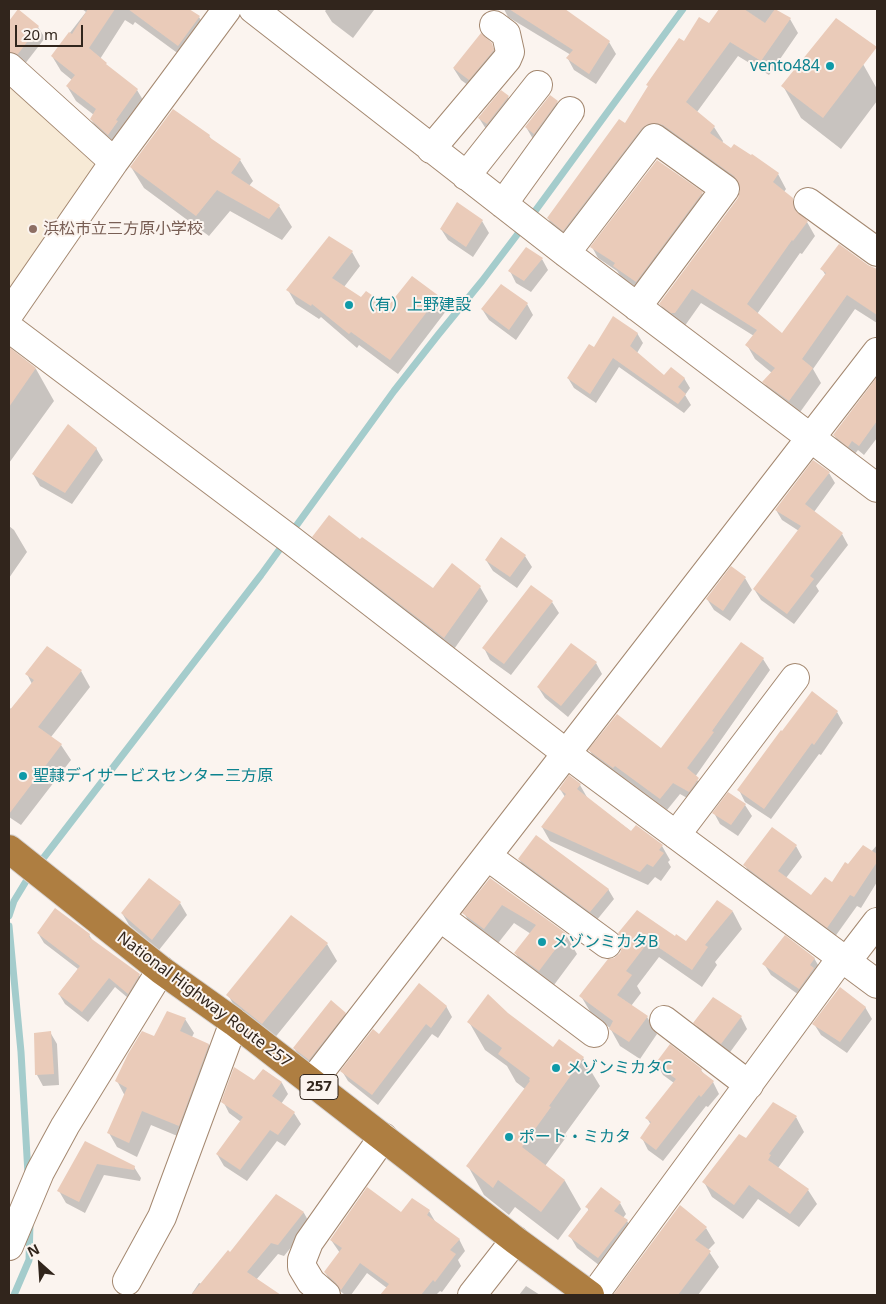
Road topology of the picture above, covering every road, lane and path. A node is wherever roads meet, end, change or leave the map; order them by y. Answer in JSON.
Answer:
{"nodes":[{"id":1,"x":227,"y":9,"type":"edge"},
{"id":2,"x":253,"y":9,"type":"edge"},
{"id":3,"x":494,"y":24,"type":"dead end"},
{"id":4,"x":9,"y":67,"type":"edge"},
{"id":5,"x":538,"y":85,"type":"dead end"},
{"id":6,"x":570,"y":111,"type":"dead end"},
{"id":7,"x":431,"y":149,"type":"junction"},
{"id":8,"x":114,"y":162,"type":"junction"},
{"id":9,"x":466,"y":176,"type":"junction"},
{"id":10,"x":808,"y":202,"type":"dead end"},
{"id":11,"x":523,"y":219,"type":"junction"},
{"id":12,"x":877,"y":252,"type":"edge"},
{"id":13,"x":566,"y":253,"type":"junction"},
{"id":14,"x":637,"y":307,"type":"junction"},
{"id":15,"x":9,"y":314,"type":"edge"},
{"id":16,"x":9,"y":328,"type":"edge"},
{"id":17,"x":877,"y":352,"type":"edge"},
{"id":18,"x":809,"y":438,"type":"junction"},
{"id":19,"x":877,"y":488,"type":"edge"},
{"id":20,"x":795,"y":678,"type":"dead end"},
{"id":21,"x":566,"y":753,"type":"junction"},
{"id":22,"x":676,"y":835,"type":"junction"},
{"id":23,"x":488,"y":856,"type":"junction"},
{"id":24,"x":14,"y":858,"type":"edge"},
{"id":25,"x":440,"y":917,"type":"junction"},
{"id":26,"x":877,"y":922,"type":"edge"},
{"id":27,"x":607,"y":944,"type":"dead end"},
{"id":28,"x":844,"y":959,"type":"junction"},
{"id":29,"x":161,"y":970,"type":"junction"},
{"id":30,"x":877,"y":984,"type":"edge"},
{"id":31,"x":664,"y":1020,"type":"dead end"},
{"id":32,"x":234,"y":1022,"type":"junction"},
{"id":33,"x":594,"y":1033,"type":"dead end"},
{"id":34,"x":312,"y":1082,"type":"junction"},
{"id":35,"x":749,"y":1085,"type":"junction"},
{"id":36,"x":383,"y":1137,"type":"junction"},
{"id":37,"x":12,"y":1237,"type":"edge"},
{"id":38,"x":515,"y":1240,"type":"junction"},
{"id":39,"x":127,"y":1280,"type":"dead end"},
{"id":40,"x":326,"y":1295,"type":"edge"},
{"id":41,"x":472,"y":1295,"type":"edge"},
{"id":42,"x":592,"y":1295,"type":"edge"}],
"edges":[{"from":1,"to":8,"type":"street"},
{"from":2,"to":7,"type":"street"},
{"from":3,"to":7,"type":"street"},
{"from":4,"to":8,"type":"street"},
{"from":5,"to":9,"type":"street"},
{"from":6,"to":11,"type":"street"},
{"from":7,"to":9,"type":"street"},
{"from":8,"to":15,"type":"street"},
{"from":9,"to":11,"type":"street"},
{"from":10,"to":12,"type":"street"},
{"from":11,"to":13,"type":"street"},
{"from":13,"to":14,"type":"street"},
{"from":13,"to":14,"type":"street"},
{"from":14,"to":18,"type":"street"},
{"from":16,"to":21,"type":"street"},
{"from":17,"to":18,"type":"street"},
{"from":18,"to":19,"type":"street"},
{"from":18,"to":21,"type":"street"},
{"from":20,"to":22,"type":"street"},
{"from":21,"to":22,"type":"street"},
{"from":21,"to":23,"type":"street"},
{"from":22,"to":28,"type":"street"},
{"from":23,"to":25,"type":"street"},
{"from":23,"to":27,"type":"street"},
{"from":24,"to":29,"type":"highway","name":"National Highway Route 257","number":"257"},
{"from":25,"to":33,"type":"street"},
{"from":25,"to":34,"type":"street"},
{"from":26,"to":28,"type":"street"},
{"from":28,"to":30,"type":"street"},
{"from":28,"to":35,"type":"street"},
{"from":29,"to":32,"type":"highway","name":"National Highway Route 257","number":"257"},
{"from":29,"to":37,"type":"street"},
{"from":31,"to":35,"type":"street"},
{"from":32,"to":34,"type":"highway","name":"National Highway Route 257","number":"257"},
{"from":32,"to":39,"type":"street"},
{"from":34,"to":36,"type":"highway","name":"National Highway Route 257","number":"257"},
{"from":35,"to":42,"type":"street"},
{"from":36,"to":38,"type":"highway","name":"National Highway Route 257","number":"257"},
{"from":36,"to":40,"type":"street"},
{"from":38,"to":41,"type":"street"},
{"from":38,"to":42,"type":"highway","name":"National Highway Route 257","number":"257"}]}
